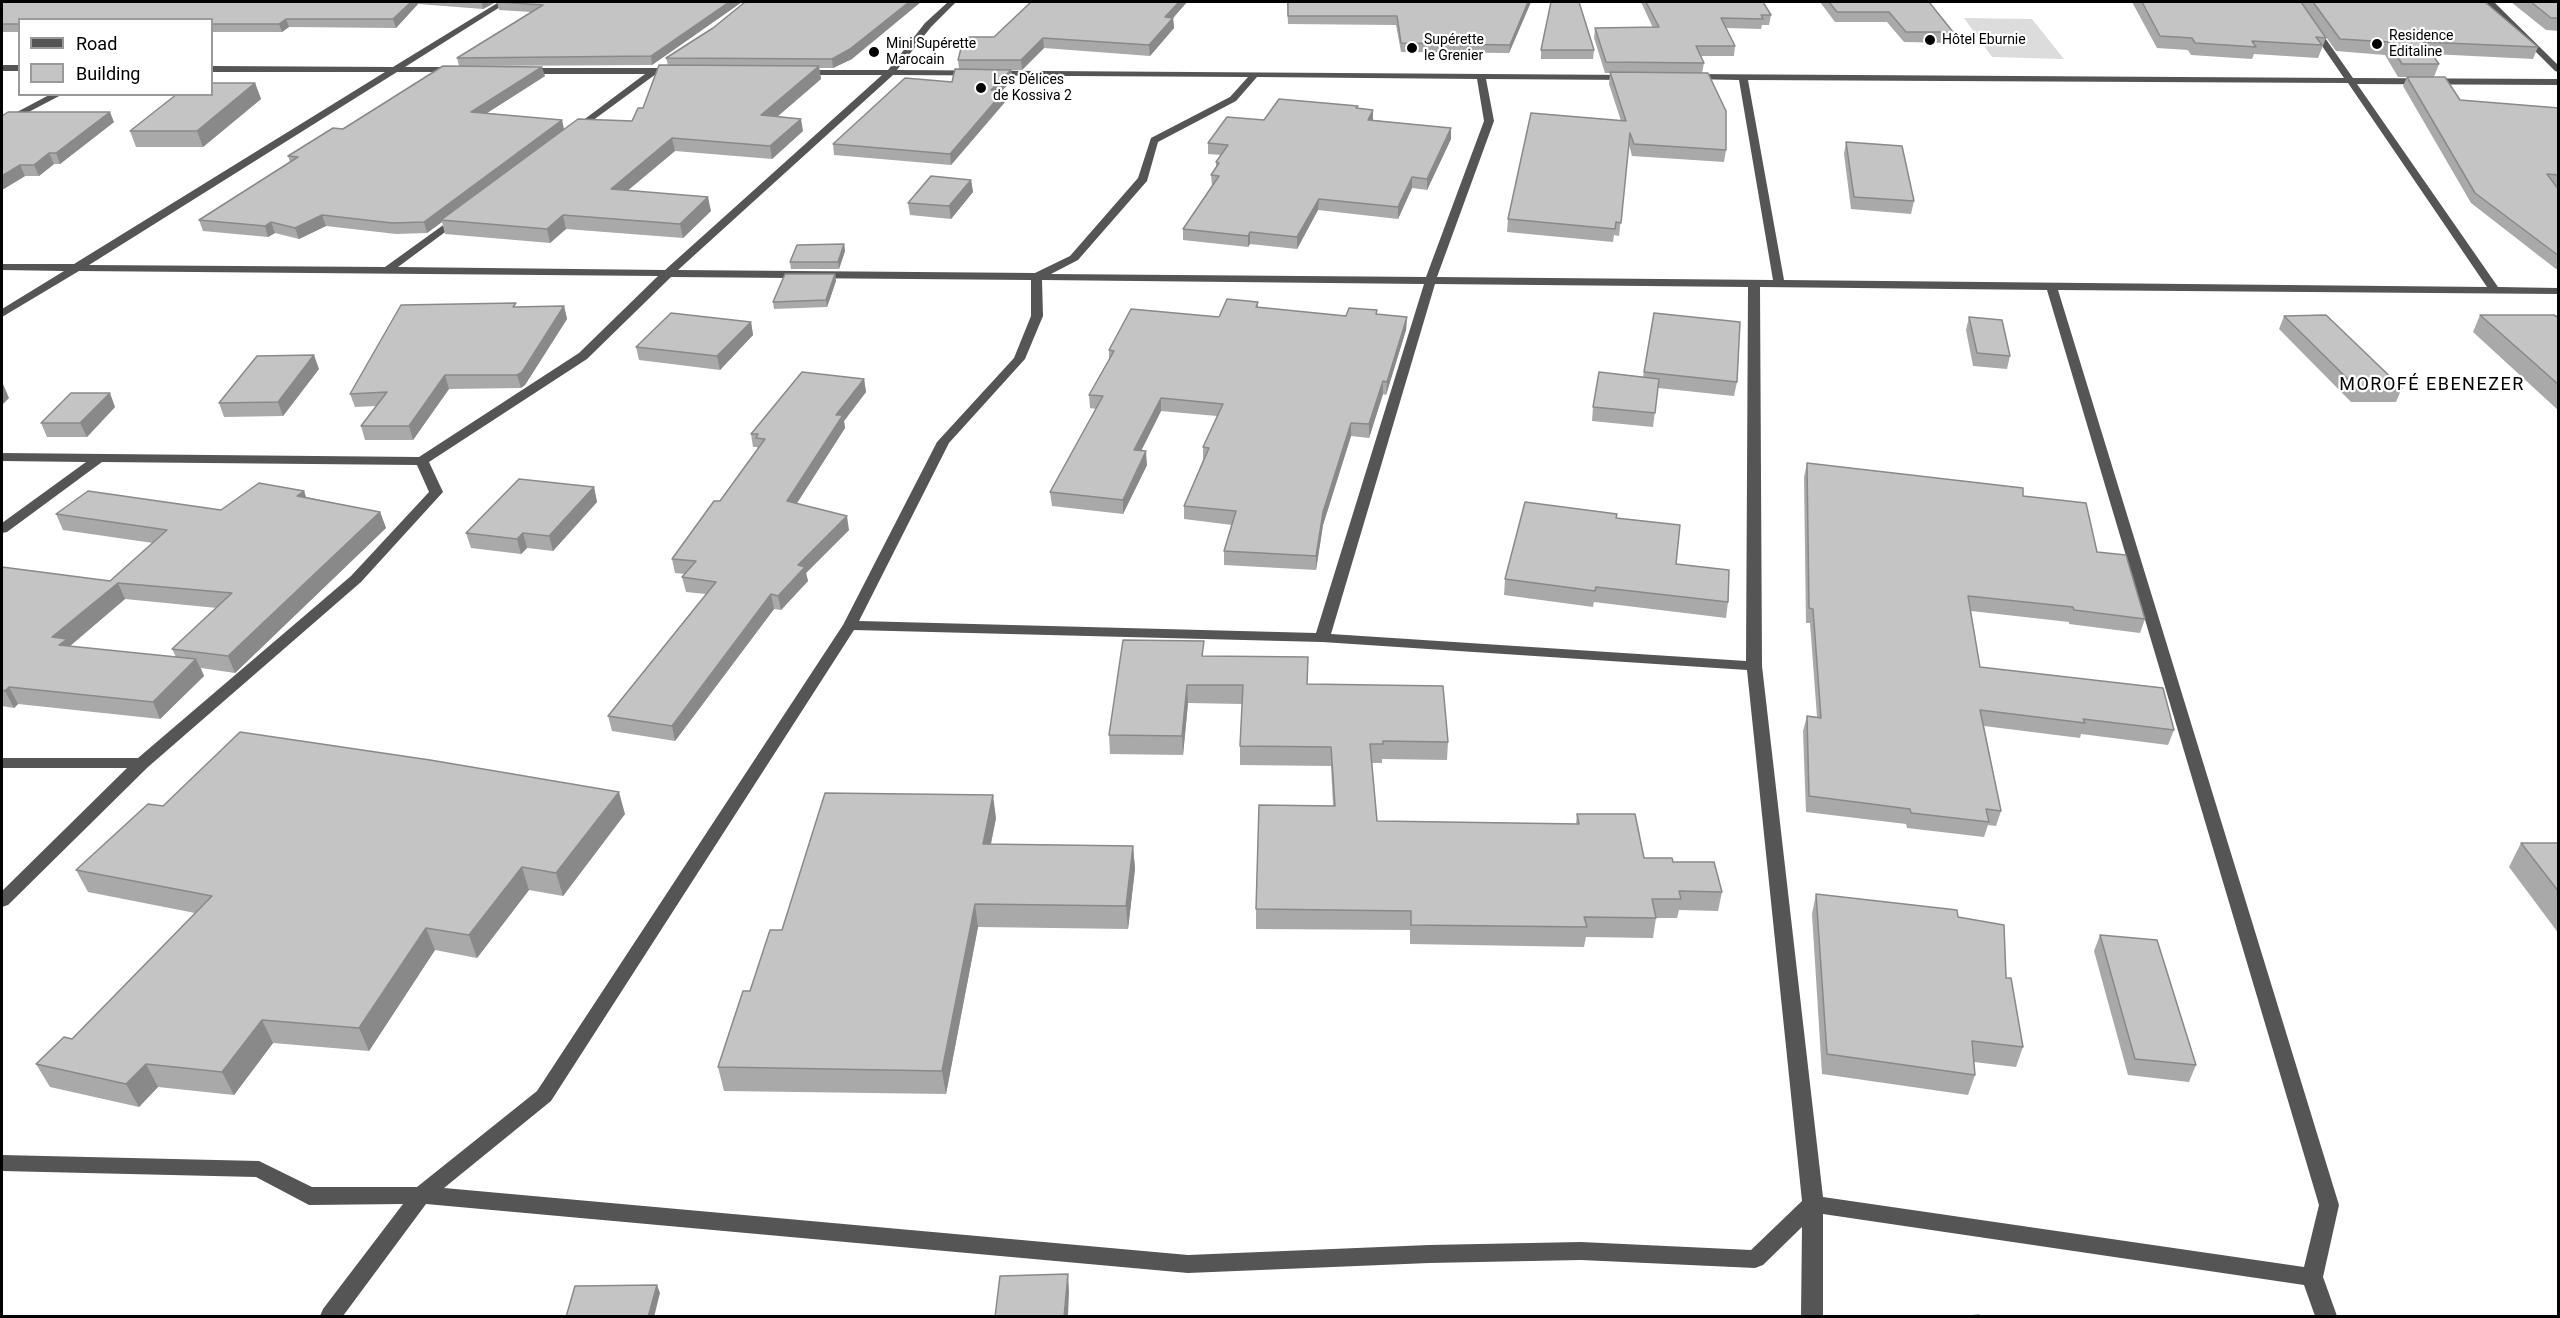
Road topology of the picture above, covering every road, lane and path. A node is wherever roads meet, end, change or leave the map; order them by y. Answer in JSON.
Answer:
{"nodes":[{"id":1,"x":504,"y":2,"type":"edge"},
{"id":2,"x":952,"y":2,"type":"edge"},
{"id":3,"x":2296,"y":2,"type":"edge"},
{"id":4,"x":2490,"y":2,"type":"edge"},
{"id":5,"x":672,"y":58,"type":"edge"},
{"id":6,"x":2,"y":68,"type":"edge"},
{"id":7,"x":18,"y":68,"type":"edge"},
{"id":8,"x":213,"y":69,"type":"edge"},
{"id":9,"x":2559,"y":69,"type":"edge"},
{"id":10,"x":393,"y":70,"type":"junction"},
{"id":11,"x":464,"y":70,"type":"edge"},
{"id":12,"x":511,"y":70,"type":"edge"},
{"id":13,"x":653,"y":71,"type":"junction"},
{"id":14,"x":689,"y":72,"type":"edge"},
{"id":15,"x":784,"y":72,"type":"edge"},
{"id":16,"x":890,"y":73,"type":"junction"},
{"id":17,"x":1253,"y":77,"type":"junction"},
{"id":18,"x":1481,"y":77,"type":"junction"},
{"id":19,"x":1636,"y":77,"type":"edge"},
{"id":20,"x":1683,"y":77,"type":"edge"},
{"id":21,"x":1743,"y":77,"type":"junction"},
{"id":22,"x":2352,"y":80,"type":"junction"},
{"id":23,"x":2559,"y":82,"type":"edge"},
{"id":24,"x":55,"y":96,"type":"edge"},
{"id":25,"x":2,"y":123,"type":"edge"},
{"id":26,"x":568,"y":135,"type":"edge"},
{"id":27,"x":473,"y":206,"type":"edge"},
{"id":28,"x":2,"y":267,"type":"edge"},
{"id":29,"x":75,"y":267,"type":"junction"},
{"id":30,"x":388,"y":270,"type":"junction"},
{"id":31,"x":669,"y":272,"type":"junction"},
{"id":32,"x":1036,"y":277,"type":"junction"},
{"id":33,"x":1430,"y":281,"type":"junction"},
{"id":34,"x":1754,"y":284,"type":"junction"},
{"id":35,"x":1779,"y":284,"type":"junction"},
{"id":36,"x":2052,"y":286,"type":"junction"},
{"id":37,"x":2495,"y":291,"type":"junction"},
{"id":38,"x":2559,"y":291,"type":"edge"},
{"id":39,"x":2,"y":314,"type":"edge"},
{"id":40,"x":2,"y":457,"type":"edge"},
{"id":41,"x":97,"y":460,"type":"junction"},
{"id":42,"x":422,"y":461,"type":"junction"},
{"id":43,"x":2,"y":529,"type":"edge"},
{"id":44,"x":850,"y":625,"type":"junction"},
{"id":45,"x":1322,"y":638,"type":"junction"},
{"id":46,"x":1754,"y":666,"type":"junction"},
{"id":47,"x":2,"y":763,"type":"edge"},
{"id":48,"x":142,"y":763,"type":"junction"},
{"id":49,"x":2,"y":901,"type":"edge"},
{"id":50,"x":2,"y":1163,"type":"edge"},
{"id":51,"x":421,"y":1195,"type":"junction"},
{"id":52,"x":1813,"y":1204,"type":"junction"},
{"id":53,"x":2312,"y":1277,"type":"junction"},
{"id":54,"x":331,"y":1317,"type":"edge"},
{"id":55,"x":1812,"y":1317,"type":"edge"},
{"id":56,"x":2326,"y":1317,"type":"edge"}],
"edges":[{"from":1,"to":10,"type":"street"},
{"from":2,"to":16,"type":"street"},
{"from":3,"to":22,"type":"street"},
{"from":4,"to":9,"type":"street"},
{"from":5,"to":13,"type":"street"},
{"from":6,"to":7,"type":"street"},
{"from":8,"to":10,"type":"street"},
{"from":10,"to":11,"type":"street"},
{"from":10,"to":29,"type":"street"},
{"from":12,"to":13,"type":"street"},
{"from":13,"to":14,"type":"street"},
{"from":13,"to":26,"type":"street"},
{"from":15,"to":16,"type":"street"},
{"from":16,"to":17,"type":"street"},
{"from":16,"to":31,"type":"street"},
{"from":17,"to":18,"type":"street"},
{"from":17,"to":32,"type":"street"},
{"from":18,"to":19,"type":"street"},
{"from":18,"to":33,"type":"street"},
{"from":20,"to":21,"type":"street"},
{"from":21,"to":22,"type":"street"},
{"from":21,"to":35,"type":"street"},
{"from":22,"to":23,"type":"street"},
{"from":22,"to":37,"type":"street"},
{"from":24,"to":25,"type":"street"},
{"from":27,"to":30,"type":"street"},
{"from":28,"to":29,"type":"street"},
{"from":29,"to":30,"type":"street"},
{"from":29,"to":39,"type":"street"},
{"from":30,"to":31,"type":"street"},
{"from":31,"to":32,"type":"street"},
{"from":31,"to":42,"type":"street"},
{"from":32,"to":33,"type":"street"},
{"from":32,"to":44,"type":"street"},
{"from":33,"to":34,"type":"street"},
{"from":33,"to":45,"type":"street"},
{"from":34,"to":35,"type":"street"},
{"from":34,"to":46,"type":"street"},
{"from":35,"to":36,"type":"street"},
{"from":36,"to":37,"type":"street"},
{"from":36,"to":53,"type":"street"},
{"from":37,"to":38,"type":"street"},
{"from":40,"to":41,"type":"street"},
{"from":41,"to":42,"type":"street"},
{"from":41,"to":43,"type":"street"},
{"from":42,"to":48,"type":"street"},
{"from":44,"to":45,"type":"street"},
{"from":44,"to":51,"type":"street"},
{"from":45,"to":46,"type":"street"},
{"from":46,"to":52,"type":"street"},
{"from":47,"to":48,"type":"street"},
{"from":48,"to":49,"type":"street"},
{"from":50,"to":51,"type":"street"},
{"from":51,"to":52,"type":"street"},
{"from":51,"to":54,"type":"street"},
{"from":52,"to":53,"type":"street"},
{"from":52,"to":55,"type":"street"},
{"from":53,"to":56,"type":"street"}]}
